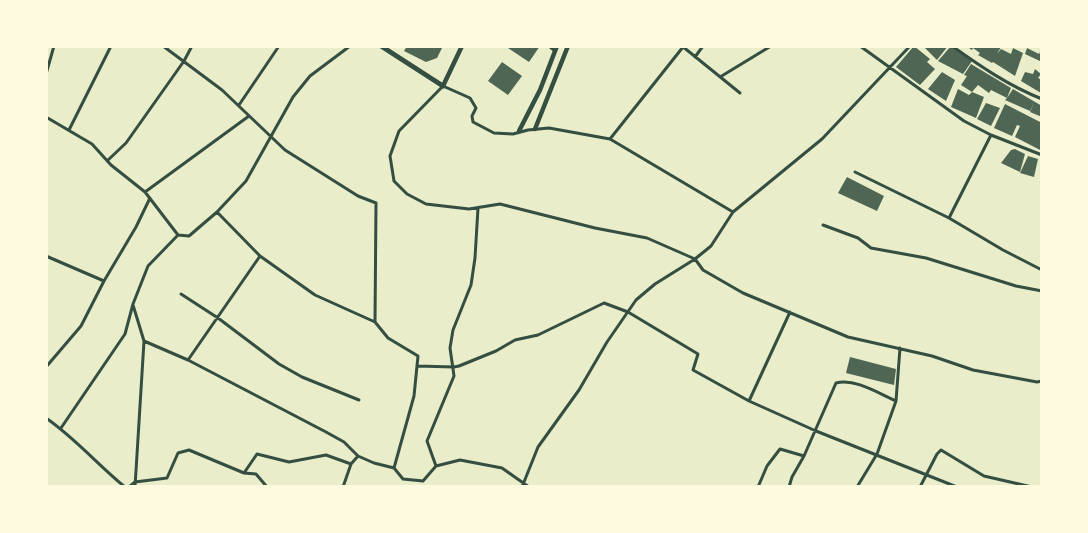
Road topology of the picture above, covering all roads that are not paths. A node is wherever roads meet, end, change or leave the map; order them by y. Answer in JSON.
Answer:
{"nodes":[{"id":1,"x":54,"y":46,"type":"edge"},
{"id":2,"x":111,"y":46,"type":"edge"},
{"id":3,"x":163,"y":46,"type":"edge"},
{"id":4,"x":192,"y":46,"type":"edge"},
{"id":5,"x":279,"y":46,"type":"edge"},
{"id":6,"x":350,"y":46,"type":"edge"},
{"id":7,"x":381,"y":46,"type":"edge"},
{"id":8,"x":462,"y":46,"type":"edge"},
{"id":9,"x":549,"y":46,"type":"edge"},
{"id":10,"x":568,"y":46,"type":"edge"},
{"id":11,"x":704,"y":46,"type":"edge"},
{"id":12,"x":771,"y":46,"type":"edge"},
{"id":13,"x":860,"y":46,"type":"edge"},
{"id":14,"x":910,"y":46,"type":"edge"},
{"id":15,"x":952,"y":46,"type":"edge"},
{"id":16,"x":683,"y":47,"type":"edge"},
{"id":17,"x":556,"y":49,"type":"edge"},
{"id":18,"x":695,"y":57,"type":"junction"},
{"id":19,"x":184,"y":61,"type":"junction"},
{"id":20,"x":889,"y":68,"type":"junction"},
{"id":21,"x":46,"y":74,"type":"edge"},
{"id":22,"x":720,"y":77,"type":"junction"},
{"id":23,"x":443,"y":86,"type":"junction"},
{"id":24,"x":740,"y":93,"type":"dead end"},
{"id":25,"x":537,"y":96,"type":"junction"},
{"id":26,"x":1042,"y":99,"type":"edge"},
{"id":27,"x":547,"y":100,"type":"junction"},
{"id":28,"x":239,"y":106,"type":"junction"},
{"id":29,"x":249,"y":116,"type":"junction"},
{"id":30,"x":46,"y":117,"type":"edge"},
{"id":31,"x":535,"y":129,"type":"junction"},
{"id":32,"x":69,"y":130,"type":"junction"},
{"id":33,"x":519,"y":131,"type":"junction"},
{"id":34,"x":992,"y":135,"type":"junction"},
{"id":35,"x":271,"y":137,"type":"junction"},
{"id":36,"x":610,"y":139,"type":"junction"},
{"id":37,"x":1042,"y":155,"type":"edge"},
{"id":38,"x":107,"y":161,"type":"junction"},
{"id":39,"x":855,"y":172,"type":"dead end"},
{"id":40,"x":145,"y":192,"type":"junction"},
{"id":41,"x":150,"y":198,"type":"junction"},
{"id":42,"x":478,"y":208,"type":"junction"},
{"id":43,"x":217,"y":212,"type":"junction"},
{"id":44,"x":733,"y":212,"type":"junction"},
{"id":45,"x":949,"y":218,"type":"junction"},
{"id":46,"x":823,"y":224,"type":"dead end"},
{"id":47,"x":178,"y":235,"type":"junction"},
{"id":48,"x":46,"y":256,"type":"edge"},
{"id":49,"x":260,"y":256,"type":"junction"},
{"id":50,"x":695,"y":259,"type":"junction"},
{"id":51,"x":1042,"y":270,"type":"edge"},
{"id":52,"x":104,"y":281,"type":"junction"},
{"id":53,"x":1042,"y":290,"type":"edge"},
{"id":54,"x":181,"y":294,"type":"dead end"},
{"id":55,"x":133,"y":304,"type":"junction"},
{"id":56,"x":628,"y":312,"type":"junction"},
{"id":57,"x":790,"y":312,"type":"junction"},
{"id":58,"x":218,"y":318,"type":"junction"},
{"id":59,"x":375,"y":322,"type":"junction"},
{"id":60,"x":144,"y":341,"type":"junction"},
{"id":61,"x":900,"y":348,"type":"junction"},
{"id":62,"x":188,"y":360,"type":"junction"},
{"id":63,"x":417,"y":366,"type":"junction"},
{"id":64,"x":46,"y":367,"type":"edge"},
{"id":65,"x":454,"y":367,"type":"junction"},
{"id":66,"x":1042,"y":381,"type":"edge"},
{"id":67,"x":359,"y":400,"type":"dead end"},
{"id":68,"x":749,"y":401,"type":"junction"},
{"id":69,"x":896,"y":401,"type":"junction"},
{"id":70,"x":46,"y":418,"type":"edge"},
{"id":71,"x":60,"y":428,"type":"junction"},
{"id":72,"x":816,"y":431,"type":"junction"},
{"id":73,"x":877,"y":454,"type":"junction"},
{"id":74,"x":358,"y":456,"type":"junction"},
{"id":75,"x":804,"y":456,"type":"junction"},
{"id":76,"x":351,"y":464,"type":"junction"},
{"id":77,"x":436,"y":466,"type":"junction"},
{"id":78,"x":394,"y":468,"type":"junction"},
{"id":79,"x":244,"y":472,"type":"junction"},
{"id":80,"x":926,"y":474,"type":"junction"},
{"id":81,"x":135,"y":482,"type":"junction"},
{"id":82,"x":522,"y":484,"type":"edge"},
{"id":83,"x":127,"y":487,"type":"edge"},
{"id":84,"x":135,"y":487,"type":"edge"},
{"id":85,"x":267,"y":487,"type":"edge"},
{"id":86,"x":344,"y":487,"type":"edge"},
{"id":87,"x":529,"y":487,"type":"edge"},
{"id":88,"x":758,"y":487,"type":"edge"},
{"id":89,"x":789,"y":487,"type":"edge"},
{"id":90,"x":857,"y":487,"type":"edge"},
{"id":91,"x":920,"y":487,"type":"edge"},
{"id":92,"x":957,"y":487,"type":"edge"},
{"id":93,"x":1032,"y":487,"type":"edge"}],
"edges":[{"from":1,"to":21,"type":"street"},
{"from":2,"to":32,"type":"street"},
{"from":3,"to":19,"type":"street"},
{"from":4,"to":19,"type":"street"},
{"from":5,"to":28,"type":"street"},
{"from":6,"to":35,"type":"street"},
{"from":7,"to":23,"type":"main road"},
{"from":8,"to":23,"type":"street"},
{"from":9,"to":17,"type":"street"},
{"from":10,"to":27,"type":"street"},
{"from":11,"to":18,"type":"street"},
{"from":12,"to":22,"type":"street"},
{"from":13,"to":20,"type":"street"},
{"from":14,"to":20,"type":"street"},
{"from":15,"to":26,"type":"street"},
{"from":16,"to":18,"type":"street"},
{"from":16,"to":36,"type":"street"},
{"from":17,"to":25,"type":"street"},
{"from":18,"to":22,"type":"street"},
{"from":19,"to":28,"type":"street"},
{"from":19,"to":38,"type":"street"},
{"from":20,"to":34,"type":"street"},
{"from":20,"to":44,"type":"street"},
{"from":22,"to":24,"type":"street"},
{"from":23,"to":33,"type":"street"},
{"from":23,"to":42,"type":"street"},
{"from":25,"to":27,"type":"street"},
{"from":25,"to":33,"type":"street"},
{"from":27,"to":31,"type":"street"},
{"from":28,"to":29,"type":"street"},
{"from":29,"to":35,"type":"street"},
{"from":29,"to":40,"type":"street"},
{"from":30,"to":32,"type":"street"},
{"from":31,"to":33,"type":"street"},
{"from":31,"to":36,"type":"street"},
{"from":32,"to":38,"type":"street"},
{"from":34,"to":37,"type":"street"},
{"from":34,"to":45,"type":"street"},
{"from":35,"to":43,"type":"street"},
{"from":35,"to":59,"type":"street"},
{"from":36,"to":44,"type":"street"},
{"from":38,"to":40,"type":"street"},
{"from":39,"to":45,"type":"street"},
{"from":40,"to":41,"type":"street"},
{"from":41,"to":47,"type":"street"},
{"from":41,"to":52,"type":"street"},
{"from":42,"to":50,"type":"street"},
{"from":42,"to":65,"type":"street"},
{"from":43,"to":47,"type":"street"},
{"from":43,"to":49,"type":"street"},
{"from":44,"to":50,"type":"street"},
{"from":45,"to":51,"type":"street"},
{"from":46,"to":53,"type":"street"},
{"from":47,"to":55,"type":"street"},
{"from":48,"to":52,"type":"street"},
{"from":49,"to":58,"type":"street"},
{"from":49,"to":59,"type":"street"},
{"from":50,"to":56,"type":"street"},
{"from":50,"to":57,"type":"street"},
{"from":52,"to":64,"type":"street"},
{"from":54,"to":58,"type":"street"},
{"from":55,"to":60,"type":"street"},
{"from":55,"to":71,"type":"street"},
{"from":56,"to":65,"type":"street"},
{"from":56,"to":68,"type":"street"},
{"from":56,"to":82,"type":"street"},
{"from":57,"to":61,"type":"street"},
{"from":57,"to":68,"type":"street"},
{"from":58,"to":62,"type":"street"},
{"from":58,"to":67,"type":"street"},
{"from":59,"to":63,"type":"street"},
{"from":60,"to":62,"type":"street"},
{"from":60,"to":81,"type":"street"},
{"from":61,"to":66,"type":"street"},
{"from":61,"to":69,"type":"street"},
{"from":62,"to":74,"type":"street"},
{"from":63,"to":65,"type":"street"},
{"from":63,"to":78,"type":"street"},
{"from":65,"to":77,"type":"street"},
{"from":68,"to":72,"type":"street"},
{"from":69,"to":72,"type":"street"},
{"from":69,"to":73,"type":"street"},
{"from":70,"to":71,"type":"street"},
{"from":71,"to":83,"type":"street"},
{"from":72,"to":73,"type":"street"},
{"from":72,"to":75,"type":"street"},
{"from":73,"to":80,"type":"street"},
{"from":73,"to":90,"type":"street"},
{"from":74,"to":76,"type":"street"},
{"from":74,"to":78,"type":"street"},
{"from":75,"to":88,"type":"street"},
{"from":75,"to":89,"type":"street"},
{"from":76,"to":79,"type":"street"},
{"from":76,"to":86,"type":"street"},
{"from":77,"to":78,"type":"street"},
{"from":77,"to":82,"type":"street"},
{"from":79,"to":81,"type":"street"},
{"from":79,"to":85,"type":"street"},
{"from":80,"to":91,"type":"street"},
{"from":80,"to":92,"type":"street"},
{"from":80,"to":93,"type":"street"},
{"from":81,"to":83,"type":"street"},
{"from":81,"to":84,"type":"street"},
{"from":82,"to":87,"type":"street"}]}
